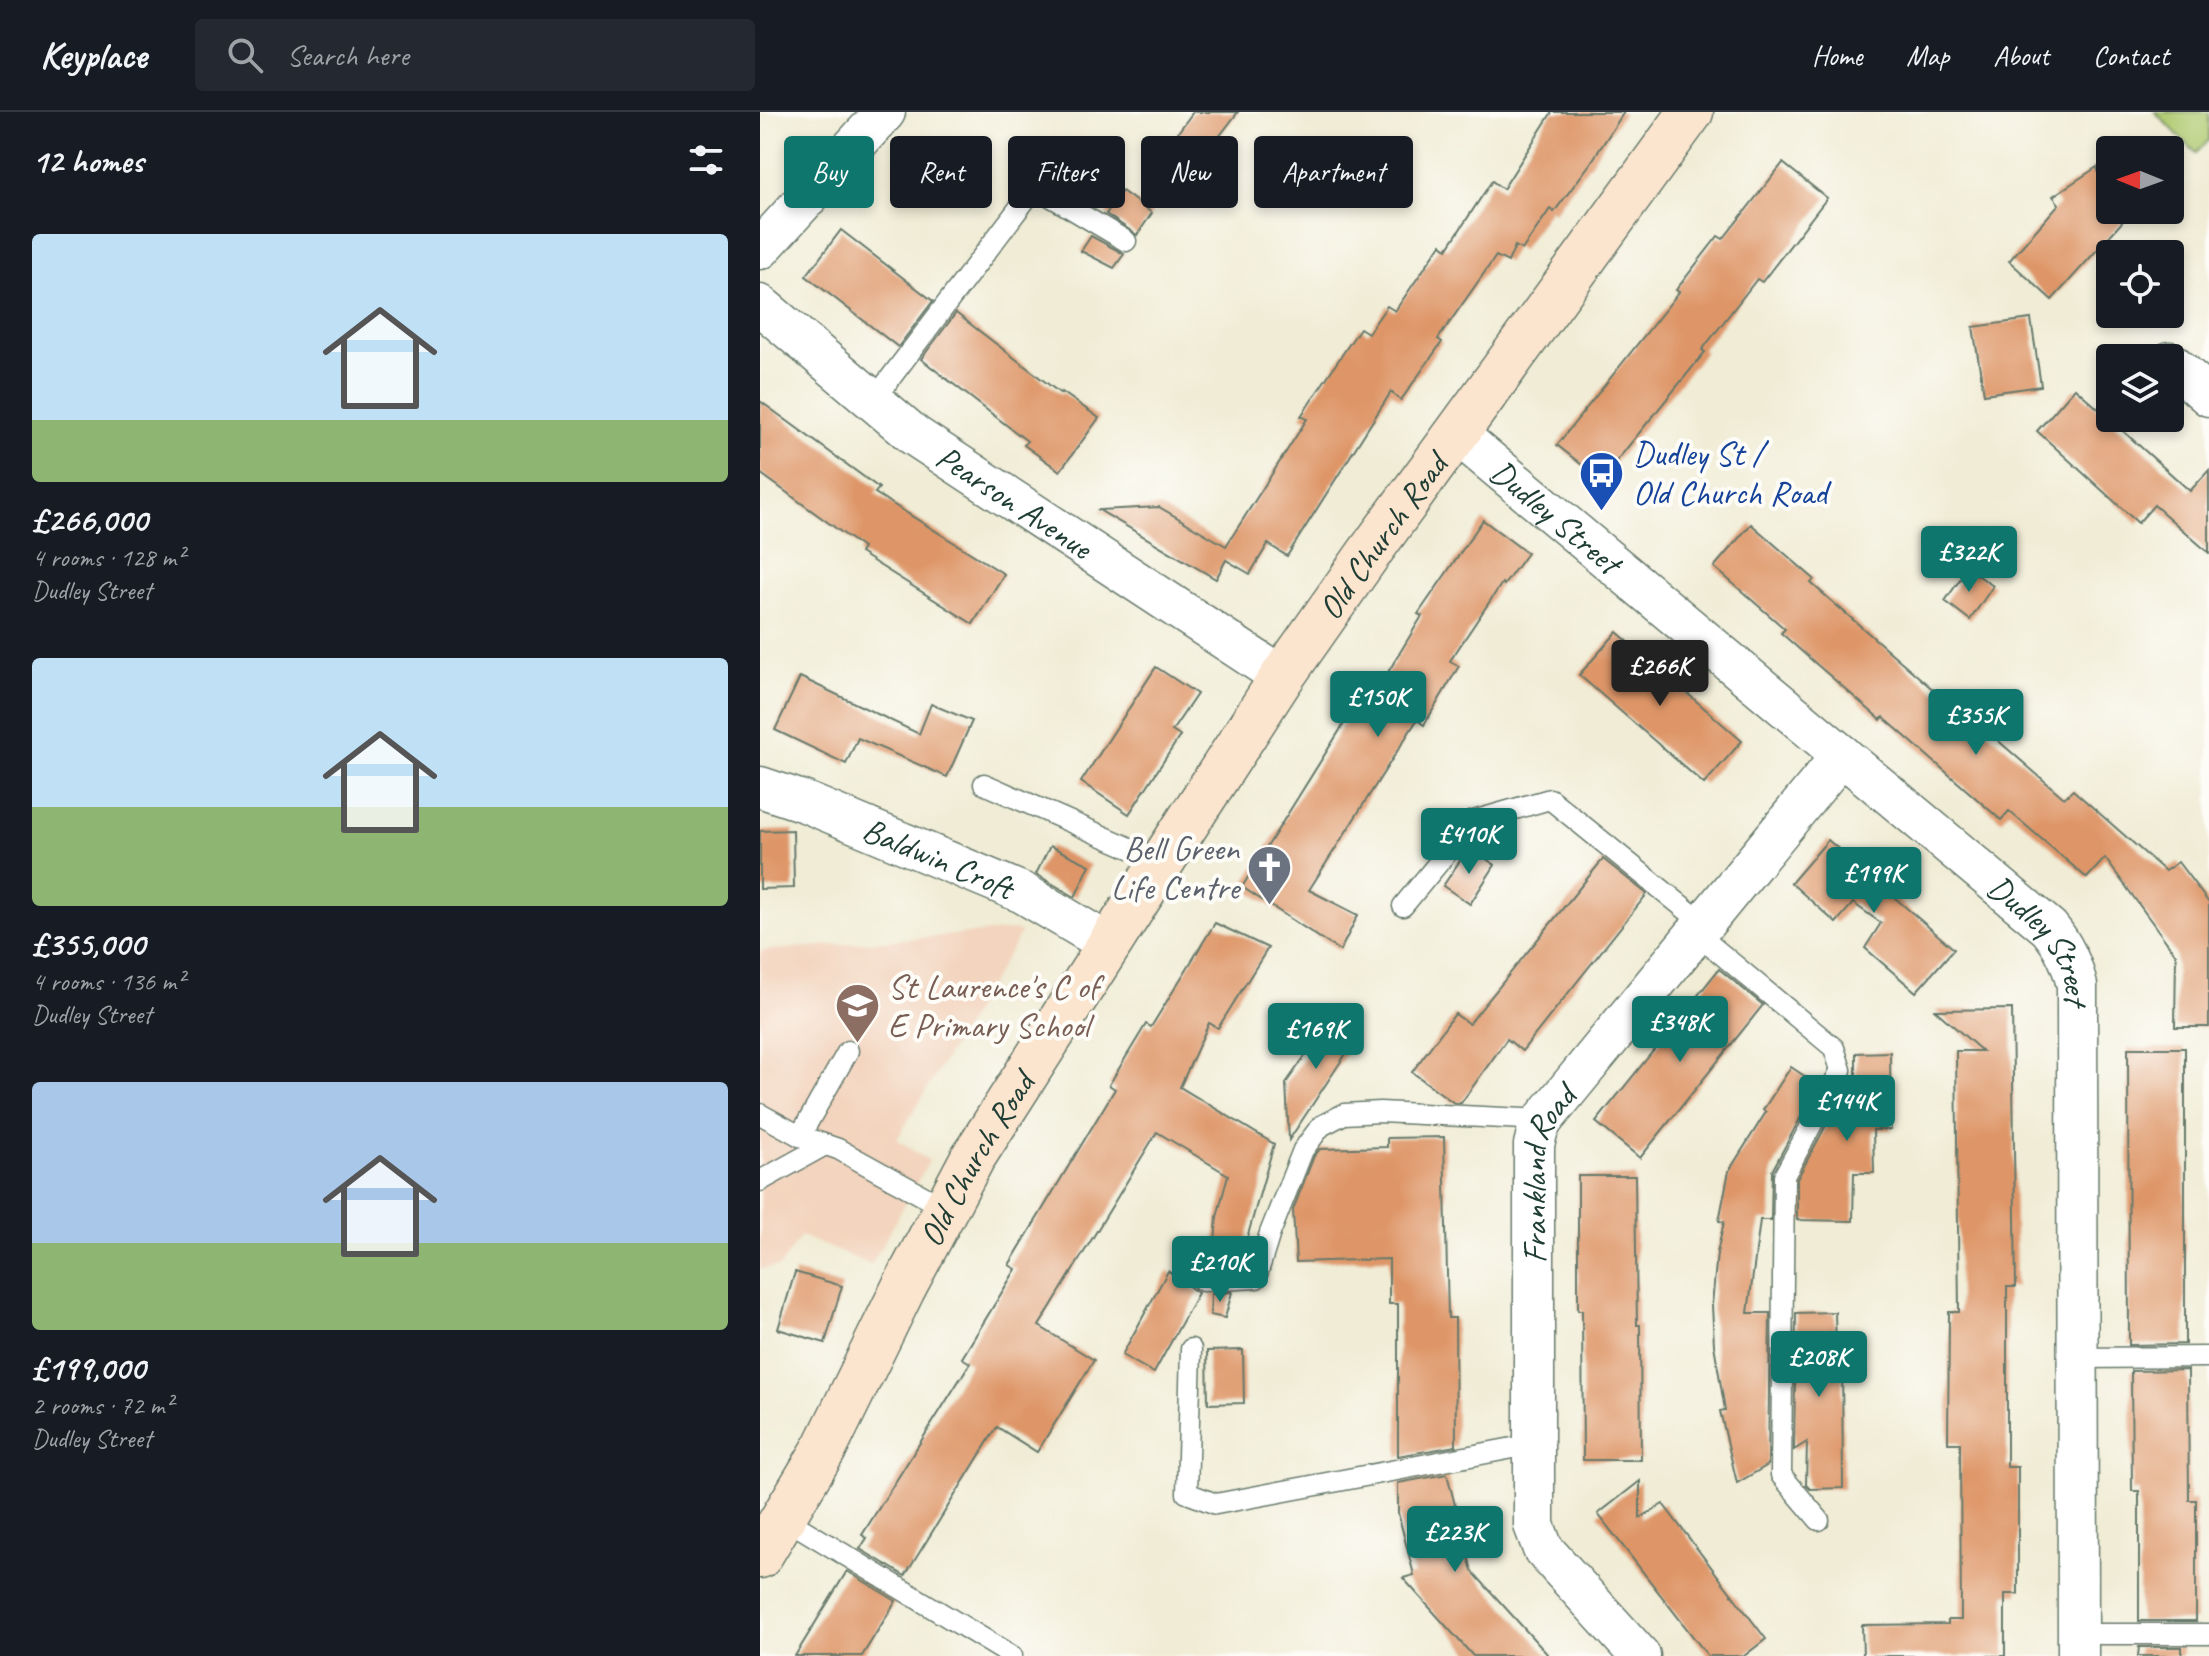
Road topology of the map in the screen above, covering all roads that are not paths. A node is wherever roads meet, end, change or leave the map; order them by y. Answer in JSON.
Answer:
{"nodes":[{"id":1,"x":885,"y":112,"type":"edge"},
{"id":2,"x":1691,"y":112,"type":"edge"},
{"id":3,"x":1126,"y":241,"type":"dead end"},
{"id":4,"x":760,"y":249,"type":"edge"},
{"id":5,"x":760,"y":305,"type":"edge"},
{"id":6,"x":2184,"y":374,"type":"edge"},
{"id":7,"x":2209,"y":396,"type":"edge"},
{"id":8,"x":873,"y":401,"type":"junction"},
{"id":9,"x":1456,"y":433,"type":"junction"},
{"id":10,"x":1282,"y":677,"type":"junction"},
{"id":11,"x":1842,"y":755,"type":"junction"},
{"id":12,"x":984,"y":784,"type":"dead end"},
{"id":13,"x":760,"y":787,"type":"edge"},
{"id":14,"x":1162,"y":862,"type":"junction"},
{"id":15,"x":1403,"y":906,"type":"dead end"},
{"id":16,"x":1700,"y":928,"type":"junction"},
{"id":17,"x":1109,"y":944,"type":"junction"},
{"id":18,"x":848,"y":1051,"type":"dead end"},
{"id":19,"x":760,"y":1114,"type":"edge"},
{"id":20,"x":1543,"y":1120,"type":"junction"},
{"id":21,"x":800,"y":1136,"type":"junction"},
{"id":22,"x":825,"y":1145,"type":"junction"},
{"id":23,"x":760,"y":1181,"type":"edge"},
{"id":24,"x":945,"y":1208,"type":"junction"},
{"id":25,"x":1203,"y":1281,"type":"dead end"},
{"id":26,"x":1191,"y":1349,"type":"dead end"},
{"id":27,"x":2209,"y":1357,"type":"edge"},
{"id":28,"x":2078,"y":1358,"type":"junction"},
{"id":29,"x":1534,"y":1444,"type":"junction"},
{"id":30,"x":784,"y":1518,"type":"junction"},
{"id":31,"x":1819,"y":1520,"type":"dead end"},
{"id":32,"x":760,"y":1556,"type":"edge"},
{"id":33,"x":2209,"y":1634,"type":"edge"},
{"id":34,"x":2078,"y":1645,"type":"edge"},
{"id":35,"x":1012,"y":1656,"type":"edge"},
{"id":36,"x":1640,"y":1656,"type":"edge"}],
"edges":[{"from":1,"to":4,"type":"street"},
{"from":2,"to":9,"type":"main road","name":"Old Church Road"},
{"from":3,"to":8,"type":"lane"},
{"from":5,"to":8,"type":"street","name":"Pearson Avenue"},
{"from":6,"to":7,"type":"street"},
{"from":8,"to":10,"type":"street","name":"Pearson Avenue"},
{"from":9,"to":10,"type":"main road","name":"Old Church Road"},
{"from":9,"to":11,"type":"street","name":"Dudley Street"},
{"from":10,"to":14,"type":"main road","name":"Old Church Road"},
{"from":11,"to":16,"type":"street","name":"Frankland Road"},
{"from":11,"to":28,"type":"street","name":"Dudley Street"},
{"from":12,"to":14,"type":"lane"},
{"from":13,"to":17,"type":"street","name":"Baldwin Croft"},
{"from":14,"to":17,"type":"main road","name":"Old Church Road"},
{"from":15,"to":16,"type":"lane"},
{"from":16,"to":20,"type":"street","name":"Frankland Road"},
{"from":16,"to":31,"type":"lane"},
{"from":17,"to":24,"type":"main road","name":"Old Church Road"},
{"from":18,"to":21,"type":"lane"},
{"from":19,"to":21,"type":"lane"},
{"from":20,"to":25,"type":"lane"},
{"from":20,"to":29,"type":"street","name":"Frankland Road"},
{"from":21,"to":22,"type":"lane"},
{"from":22,"to":23,"type":"lane"},
{"from":22,"to":24,"type":"lane"},
{"from":24,"to":30,"type":"main road","name":"Old Church Road"},
{"from":26,"to":29,"type":"lane"},
{"from":27,"to":28,"type":"lane"},
{"from":28,"to":34,"type":"street","name":"Dudley Street"},
{"from":29,"to":36,"type":"street","name":"Frankland Road"},
{"from":30,"to":32,"type":"main road","name":"Old Church Road"},
{"from":30,"to":35,"type":"lane"},
{"from":33,"to":34,"type":"lane"}]}
